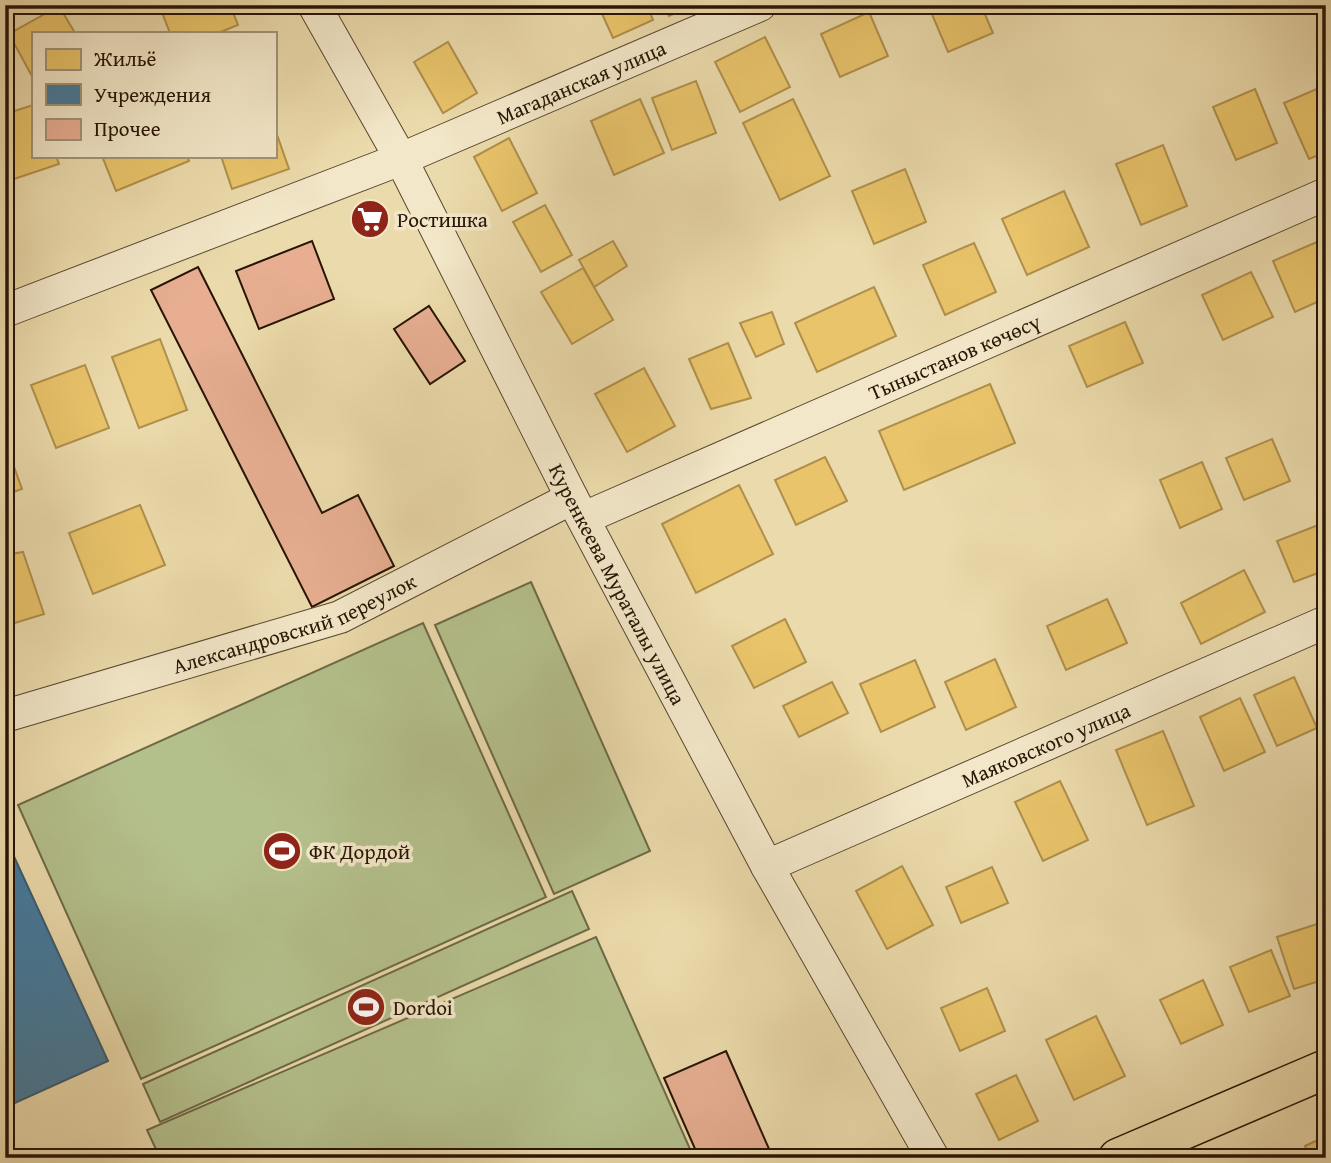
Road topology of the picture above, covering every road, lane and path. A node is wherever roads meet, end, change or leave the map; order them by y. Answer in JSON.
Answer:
{"nodes":[{"id":1,"x":314,"y":5,"type":"edge"},
{"id":2,"x":760,"y":5,"type":"edge"},
{"id":3,"x":401,"y":159,"type":"junction"},
{"id":4,"x":1326,"y":194,"type":"edge"},
{"id":5,"x":5,"y":311,"type":"edge"},
{"id":6,"x":578,"y":508,"type":"junction"},
{"id":7,"x":1326,"y":622,"type":"edge"},
{"id":8,"x":5,"y":716,"type":"edge"},
{"id":9,"x":767,"y":866,"type":"junction"},
{"id":10,"x":1326,"y":1069,"type":"edge"},
{"id":11,"x":933,"y":1158,"type":"edge"},
{"id":12,"x":1118,"y":1158,"type":"edge"}],
"edges":[{"from":1,"to":3,"type":"street","name":"Куренкеева Мураталы улица"},
{"from":2,"to":3,"type":"street","name":"Магаданская улица"},
{"from":3,"to":5,"type":"street"},
{"from":3,"to":6,"type":"street","name":"Куренкеева Мураталы улица"},
{"from":4,"to":6,"type":"street","name":"Тыныстанов көчөсү"},
{"from":6,"to":8,"type":"street","name":"Александровский переулок"},
{"from":6,"to":9,"type":"street","name":"Куренкеева Мураталы улица"},
{"from":7,"to":9,"type":"street","name":"Маяковского улица"},
{"from":9,"to":11,"type":"street","name":"Куренкеева Мураталы улица"},
{"from":10,"to":12,"type":"main road"}]}
